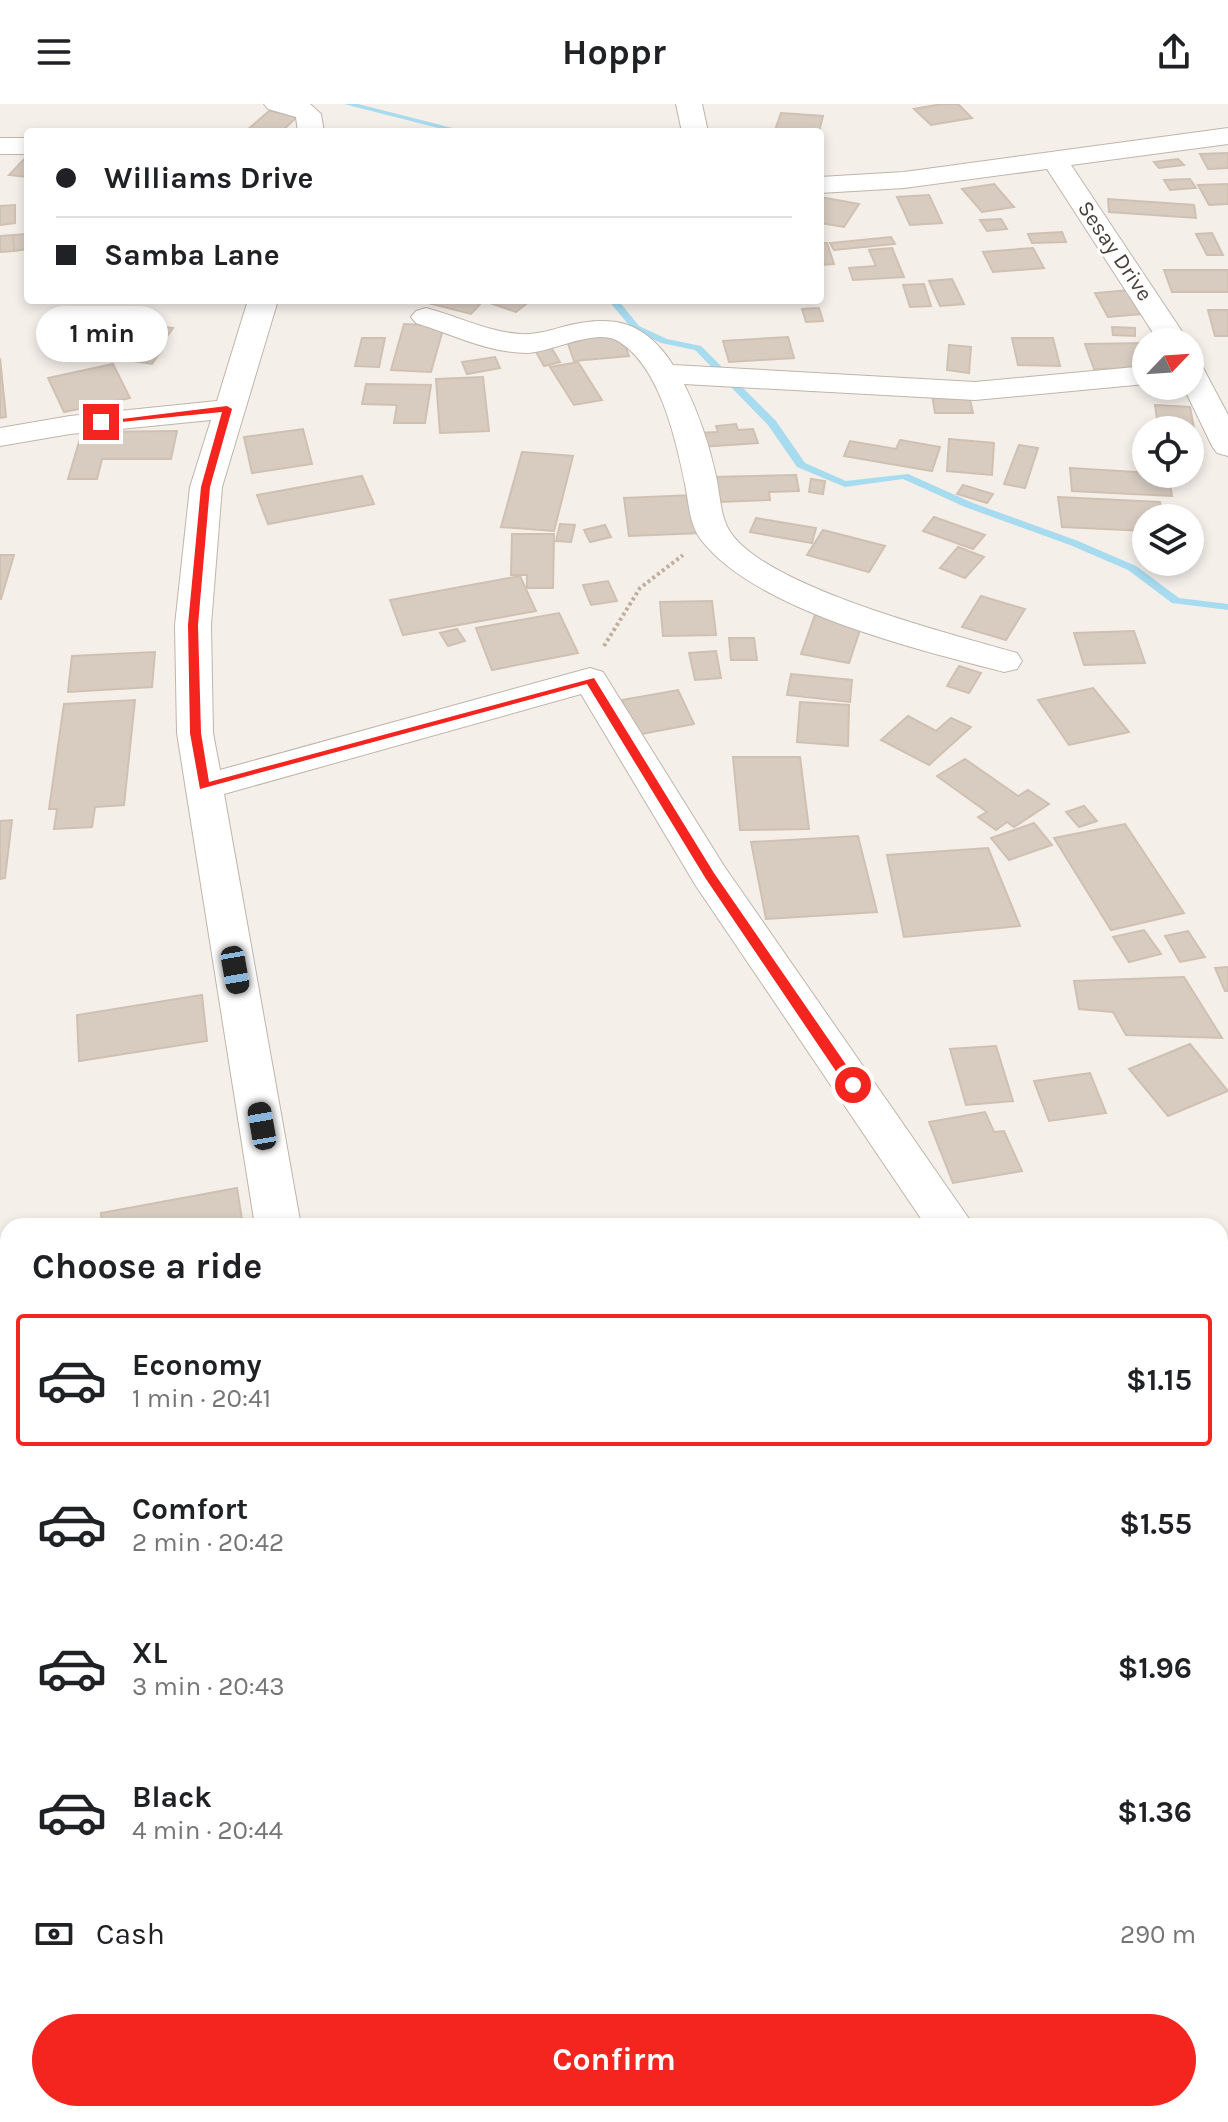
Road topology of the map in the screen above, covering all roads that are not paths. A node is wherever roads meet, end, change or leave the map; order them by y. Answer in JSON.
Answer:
{"nodes":[{"id":1,"x":277,"y":104,"type":"edge"},
{"id":2,"x":689,"y":104,"type":"edge"},
{"id":3,"x":310,"y":123,"type":"edge"},
{"id":4,"x":694,"y":128,"type":"edge"},
{"id":5,"x":1228,"y":136,"type":"edge"},
{"id":6,"x":0,"y":146,"type":"edge"},
{"id":7,"x":24,"y":146,"type":"edge"},
{"id":8,"x":1055,"y":161,"type":"junction"},
{"id":9,"x":824,"y":185,"type":"edge"},
{"id":10,"x":262,"y":304,"type":"edge"},
{"id":11,"x":426,"y":317,"type":"dead end"},
{"id":12,"x":1165,"y":328,"type":"edge"},
{"id":13,"x":663,"y":374,"type":"junction"},
{"id":14,"x":1132,"y":376,"type":"edge"},
{"id":15,"x":1204,"y":398,"type":"edge"},
{"id":16,"x":227,"y":409,"type":"junction"},
{"id":17,"x":0,"y":437,"type":"edge"},
{"id":18,"x":1228,"y":446,"type":"edge"},
{"id":19,"x":1004,"y":661,"type":"dead end"},
{"id":20,"x":204,"y":787,"type":"junction"},
{"id":21,"x":277,"y":1218,"type":"edge"},
{"id":22,"x":945,"y":1218,"type":"edge"}],
"edges":[{"from":1,"to":3,"type":"street"},
{"from":2,"to":4,"type":"street"},
{"from":5,"to":8,"type":"street"},
{"from":6,"to":7,"type":"street"},
{"from":8,"to":9,"type":"street"},
{"from":8,"to":12,"type":"street","name":"Sesay Drive"},
{"from":10,"to":16,"type":"street"},
{"from":11,"to":13,"type":"street"},
{"from":13,"to":14,"type":"street"},
{"from":13,"to":19,"type":"street"},
{"from":15,"to":18,"type":"street"},
{"from":16,"to":17,"type":"street"},
{"from":16,"to":20,"type":"street"},
{"from":20,"to":21,"type":"street"},
{"from":20,"to":22,"type":"street"}]}
